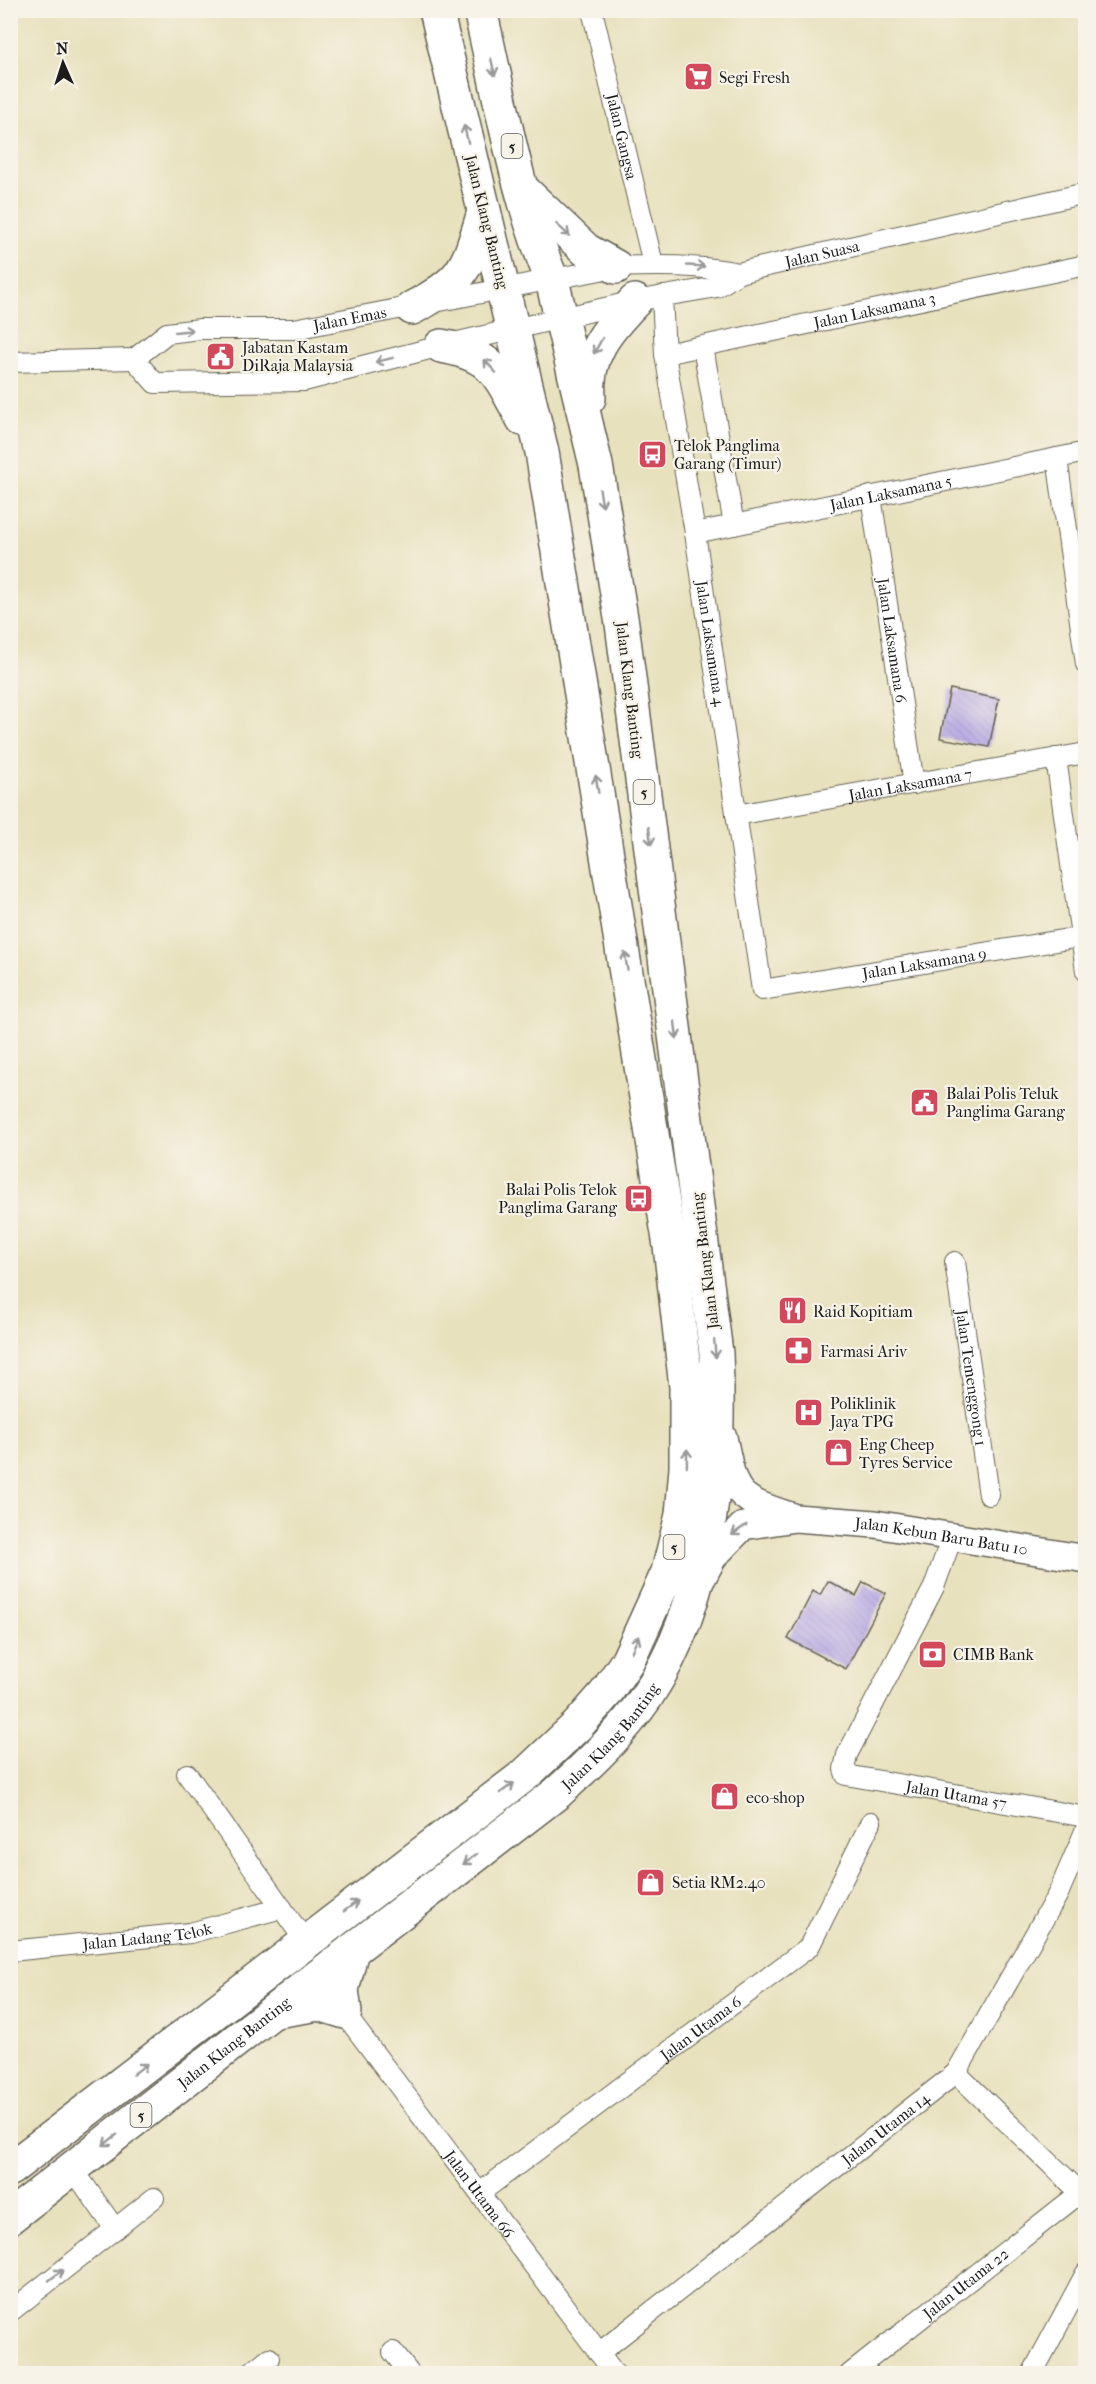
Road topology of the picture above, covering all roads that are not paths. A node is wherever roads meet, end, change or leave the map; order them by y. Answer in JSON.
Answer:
{"nodes":[{"id":1,"x":436,"y":10,"type":"edge"},
{"id":2,"x":480,"y":10,"type":"edge"},
{"id":3,"x":592,"y":10,"type":"edge"},
{"id":4,"x":521,"y":188,"type":"junction"},
{"id":5,"x":1086,"y":193,"type":"edge"},
{"id":6,"x":484,"y":212,"type":"junction"},
{"id":7,"x":652,"y":264,"type":"junction"},
{"id":8,"x":1086,"y":265,"type":"edge"},
{"id":9,"x":616,"y":267,"type":"junction"},
{"id":10,"x":739,"y":273,"type":"junction"},
{"id":11,"x":552,"y":280,"type":"junction"},
{"id":12,"x":503,"y":290,"type":"junction"},
{"id":13,"x":648,"y":298,"type":"junction"},
{"id":14,"x":412,"y":308,"type":"junction"},
{"id":15,"x":561,"y":318,"type":"junction"},
{"id":16,"x":513,"y":330,"type":"junction"},
{"id":17,"x":441,"y":346,"type":"junction"},
{"id":18,"x":703,"y":347,"type":"junction"},
{"id":19,"x":665,"y":354,"type":"junction"},
{"id":20,"x":134,"y":359,"type":"junction"},
{"id":21,"x":10,"y":362,"type":"edge"},
{"id":22,"x":542,"y":452,"type":"junction"},
{"id":23,"x":1086,"y":452,"type":"edge"},
{"id":24,"x":1057,"y":458,"type":"junction"},
{"id":25,"x":596,"y":465,"type":"junction"},
{"id":26,"x":871,"y":496,"type":"junction"},
{"id":27,"x":734,"y":525,"type":"junction"},
{"id":28,"x":695,"y":533,"type":"junction"},
{"id":29,"x":1086,"y":664,"type":"edge"},
{"id":30,"x":1086,"y":753,"type":"edge"},
{"id":31,"x":1056,"y":758,"type":"junction"},
{"id":32,"x":914,"y":784,"type":"junction"},
{"id":33,"x":736,"y":816,"type":"junction"},
{"id":34,"x":1083,"y":936,"type":"edge"},
{"id":35,"x":1086,"y":970,"type":"edge"},
{"id":36,"x":762,"y":990,"type":"joint"},
{"id":37,"x":955,"y":1262,"type":"dead end"},
{"id":38,"x":719,"y":1416,"type":"junction"},
{"id":39,"x":989,"y":1495,"type":"dead end"},
{"id":40,"x":795,"y":1518,"type":"junction"},
{"id":41,"x":952,"y":1537,"type":"junction"},
{"id":42,"x":1086,"y":1559,"type":"edge"},
{"id":43,"x":693,"y":1595,"type":"junction"},
{"id":44,"x":187,"y":1774,"type":"dead end"},
{"id":45,"x":1086,"y":1817,"type":"edge"},
{"id":46,"x":871,"y":1821,"type":"dead end"},
{"id":47,"x":1086,"y":1829,"type":"edge"},
{"id":48,"x":282,"y":1908,"type":"junction"},
{"id":49,"x":305,"y":1941,"type":"junction"},
{"id":50,"x":352,"y":1950,"type":"junction"},
{"id":51,"x":10,"y":1951,"type":"edge"},
{"id":52,"x":315,"y":1978,"type":"junction"},
{"id":53,"x":244,"y":1988,"type":"junction"},
{"id":54,"x":345,"y":2012,"type":"junction"},
{"id":55,"x":271,"y":2013,"type":"junction"},
{"id":56,"x":956,"y":2073,"type":"junction"},
{"id":57,"x":10,"y":2169,"type":"edge"},
{"id":58,"x":73,"y":2169,"type":"junction"},
{"id":59,"x":481,"y":2192,"type":"junction"},
{"id":60,"x":1083,"y":2195,"type":"edge"},
{"id":61,"x":154,"y":2198,"type":"dead end"},
{"id":62,"x":10,"y":2217,"type":"edge"},
{"id":63,"x":115,"y":2229,"type":"junction"},
{"id":64,"x":1086,"y":2273,"type":"edge"},
{"id":65,"x":10,"y":2312,"type":"edge"},
{"id":66,"x":393,"y":2352,"type":"dead end"},
{"id":67,"x":599,"y":2353,"type":"junction"},
{"id":68,"x":269,"y":2358,"type":"dead end"},
{"id":69,"x":249,"y":2373,"type":"edge"},
{"id":70,"x":410,"y":2373,"type":"edge"},
{"id":71,"x":615,"y":2373,"type":"edge"},
{"id":72,"x":850,"y":2373,"type":"edge"},
{"id":73,"x":1032,"y":2373,"type":"edge"}],
"edges":[{"from":6,"to":1,"type":"highway","name":"Jalan Klang Banting","number":"5","one_way":true},
{"from":2,"to":4,"type":"highway","name":"Jalan Klang Banting","number":"5","one_way":true},
{"from":3,"to":7,"type":"street","name":"Jalan Gangsa"},
{"from":4,"to":9,"type":"highway","one_way":true},
{"from":4,"to":11,"type":"highway","name":"Jalan Klang Banting","number":"5"},
{"from":5,"to":10,"type":"street","name":"Jalan Suasa"},
{"from":6,"to":12,"type":"highway","name":"Jalan Klang Banting","number":"5"},
{"from":6,"to":14,"type":"highway"},
{"from":7,"to":9,"type":"street","name":"Jalan Emas"},
{"from":7,"to":10,"type":"street","name":"Jalan Emas","one_way":true},
{"from":8,"to":18,"type":"street","name":"Jalan Laksamana 3"},
{"from":9,"to":11,"type":"street","name":"Jalan Emas"},
{"from":10,"to":13,"type":"street","name":"Jalan Suasa"},
{"from":11,"to":12,"type":"street","name":"Jalan Emas"},
{"from":11,"to":15,"type":"highway","name":"Jalan Klang Banting","number":"5"},
{"from":12,"to":14,"type":"street","name":"Jalan Emas"},
{"from":12,"to":16,"type":"highway","name":"Jalan Klang Banting","number":"5"},
{"from":13,"to":15,"type":"street","name":"Jalan Suasa"},
{"from":13,"to":19,"type":"street","name":"Jalan Laksamana 4"},
{"from":13,"to":25,"type":"highway","one_way":true},
{"from":20,"to":14,"type":"street","name":"Jalan Emas","one_way":true},
{"from":15,"to":16,"type":"street","name":"Jalan Suasa"},
{"from":15,"to":25,"type":"highway","name":"Jalan Klang Banting","number":"5"},
{"from":16,"to":17,"type":"street"},
{"from":16,"to":22,"type":"highway","name":"Jalan Klang Banting","number":"5"},
{"from":17,"to":20,"type":"street","one_way":true},
{"from":22,"to":17,"type":"highway","one_way":true},
{"from":18,"to":19,"type":"street","name":"Jalan Laksamana 3"},
{"from":18,"to":27,"type":"street"},
{"from":19,"to":28,"type":"street","name":"Jalan Laksamana 4"},
{"from":20,"to":21,"type":"street"},
{"from":49,"to":22,"type":"highway","name":"Jalan Klang Banting","number":"5","one_way":true},
{"from":23,"to":24,"type":"street","name":"Jalan Laksamana 5"},
{"from":24,"to":26,"type":"street","name":"Jalan Laksamana 5"},
{"from":24,"to":29,"type":"street"},
{"from":25,"to":38,"type":"highway","name":"Jalan Klang Banting","number":"5","one_way":true},
{"from":26,"to":27,"type":"street","name":"Jalan Laksamana 5"},
{"from":26,"to":32,"type":"street","name":"Jalan Laksamana 6"},
{"from":27,"to":28,"type":"street","name":"Jalan Laksamana 5"},
{"from":28,"to":33,"type":"street","name":"Jalan Laksamana 4"},
{"from":30,"to":31,"type":"street","name":"Jalan Laksamana 7"},
{"from":31,"to":32,"type":"street","name":"Jalan Laksamana 7"},
{"from":31,"to":34,"type":"street"},
{"from":32,"to":33,"type":"street","name":"Jalan Laksamana 7"},
{"from":33,"to":36,"type":"street","name":"Jalan Laksamana 4"},
{"from":34,"to":35,"type":"street"},
{"from":34,"to":36,"type":"street","name":"Jalan Laksamana 9"},
{"from":37,"to":39,"type":"street","name":"Jalan Temenggong 1"},
{"from":38,"to":40,"type":"street"},
{"from":38,"to":43,"type":"highway","name":"Jalan Klang Banting","number":"5"},
{"from":40,"to":41,"type":"street","name":"Jalan Kebun Baru Batu 10"},
{"from":40,"to":43,"type":"street","one_way":true},
{"from":41,"to":42,"type":"street","name":"Jalan Kebun Baru Batu 10"},
{"from":41,"to":45,"type":"street","name":"Jalan Utama 57"},
{"from":43,"to":50,"type":"highway","name":"Jalan Klang Banting","number":"5","one_way":true},
{"from":44,"to":48,"type":"street"},
{"from":46,"to":59,"type":"street","name":"Jalan Utama 6"},
{"from":47,"to":56,"type":"street","name":"Jalam Utama 14"},
{"from":48,"to":49,"type":"street"},
{"from":48,"to":51,"type":"street","name":"Jalan Ladang Telok"},
{"from":49,"to":53,"type":"highway","name":"Jalan Klang Banting","number":"5"},
{"from":50,"to":52,"type":"highway","name":"Jalan Klang Banting","number":"5"},
{"from":50,"to":54,"type":"highway"},
{"from":52,"to":53,"type":"street"},
{"from":52,"to":54,"type":"street","name":"Jalan Utama 66"},
{"from":52,"to":55,"type":"highway","name":"Jalan Klang Banting","number":"5"},
{"from":57,"to":53,"type":"highway","name":"Jalan Klang Banting","number":"5","one_way":true},
{"from":54,"to":55,"type":"highway"},
{"from":54,"to":59,"type":"street","name":"Jalan Utama 66"},
{"from":55,"to":58,"type":"highway","name":"Jalan Klang Banting","number":"5","one_way":true},
{"from":56,"to":60,"type":"street"},
{"from":56,"to":67,"type":"street","name":"Jalam Utama 14"},
{"from":58,"to":62,"type":"highway","name":"Jalan Klang Banting","number":"5"},
{"from":58,"to":63,"type":"street"},
{"from":59,"to":67,"type":"street","name":"Jalan Utama 66"},
{"from":60,"to":72,"type":"street","name":"Jalan Utama 22"},
{"from":61,"to":63,"type":"street"},
{"from":65,"to":63,"type":"street","one_way":true},
{"from":64,"to":73,"type":"street"},
{"from":66,"to":70,"type":"street"},
{"from":67,"to":71,"type":"street","name":"Jalan Utama 66"},
{"from":68,"to":69,"type":"street"}]}
